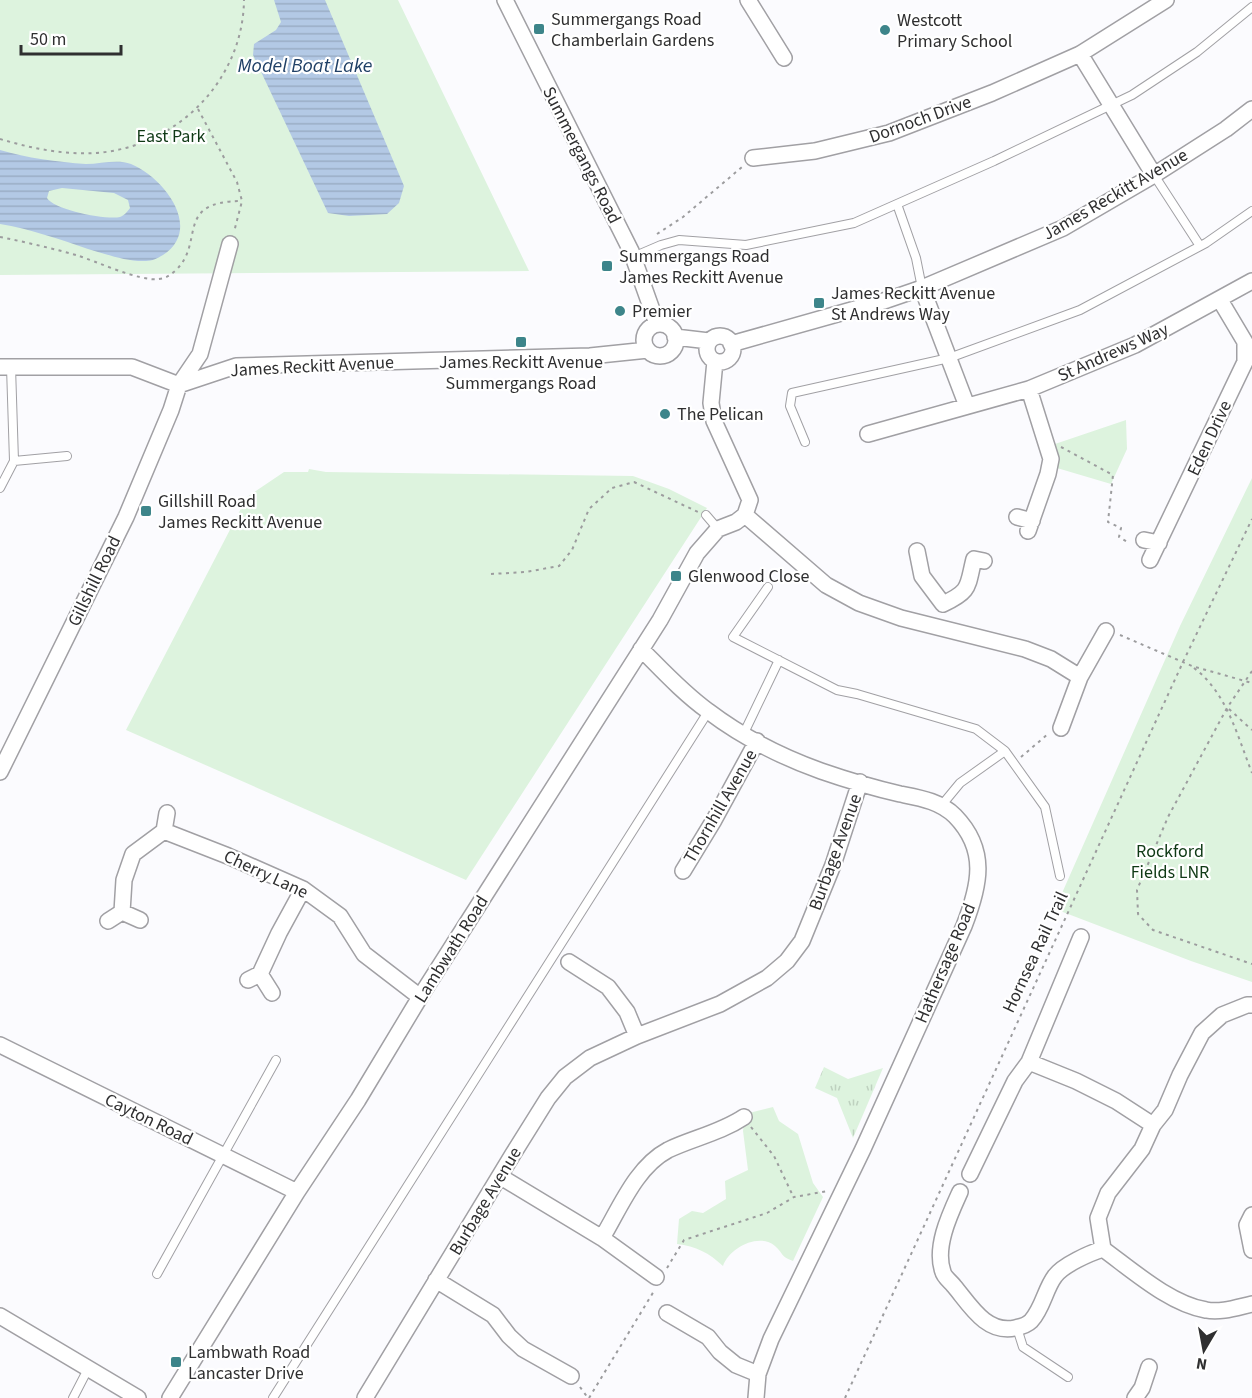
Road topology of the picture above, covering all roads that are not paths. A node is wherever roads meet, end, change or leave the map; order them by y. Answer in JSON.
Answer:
{"nodes":[{"id":1,"x":505,"y":0,"type":"edge"},
{"id":2,"x":748,"y":0,"type":"edge"},
{"id":3,"x":1166,"y":0,"type":"edge"},
{"id":4,"x":1252,"y":7,"type":"edge"},
{"id":5,"x":1080,"y":54,"type":"junction"},
{"id":6,"x":784,"y":58,"type":"dead end"},
{"id":7,"x":1111,"y":104,"type":"junction"},
{"id":8,"x":1252,"y":109,"type":"edge"},
{"id":9,"x":753,"y":158,"type":"road end"},
{"id":10,"x":1154,"y":175,"type":"junction"},
{"id":11,"x":897,"y":204,"type":"junction"},
{"id":12,"x":1252,"y":211,"type":"edge"},
{"id":13,"x":230,"y":244,"type":"road end"},
{"id":14,"x":1200,"y":246,"type":"junction"},
{"id":15,"x":633,"y":257,"type":"junction"},
{"id":16,"x":1252,"y":281,"type":"edge"},
{"id":17,"x":922,"y":288,"type":"junction"},
{"id":18,"x":1220,"y":300,"type":"junction"},
{"id":19,"x":656,"y":318,"type":"junction"},
{"id":20,"x":675,"y":342,"type":"junction"},
{"id":21,"x":731,"y":344,"type":"junction"},
{"id":22,"x":708,"y":345,"type":"junction"},
{"id":23,"x":648,"y":350,"type":"junction"},
{"id":24,"x":949,"y":358,"type":"junction"},
{"id":25,"x":715,"y":361,"type":"junction"},
{"id":26,"x":6,"y":367,"type":"edge"},
{"id":27,"x":179,"y":385,"type":"junction"},
{"id":28,"x":1029,"y":389,"type":"junction"},
{"id":29,"x":967,"y":406,"type":"junction"},
{"id":30,"x":868,"y":434,"type":"dead end"},
{"id":31,"x":805,"y":442,"type":"dead end"},
{"id":32,"x":67,"y":456,"type":"dead end"},
{"id":33,"x":14,"y":461,"type":"junction"},
{"id":34,"x":0,"y":488,"type":"edge"},
{"id":35,"x":706,"y":515,"type":"road end"},
{"id":36,"x":745,"y":515,"type":"junction"},
{"id":37,"x":1017,"y":517,"type":"dead end"},
{"id":38,"x":718,"y":529,"type":"junction"},
{"id":39,"x":916,"y":551,"type":"dead end"},
{"id":40,"x":1150,"y":560,"type":"dead end"},
{"id":41,"x":984,"y":561,"type":"dead end"},
{"id":42,"x":768,"y":587,"type":"dead end"},
{"id":43,"x":943,"y":604,"type":"junction"},
{"id":44,"x":936,"y":627,"type":"junction"},
{"id":45,"x":1106,"y":631,"type":"road end"},
{"id":46,"x":640,"y":649,"type":"junction"},
{"id":47,"x":779,"y":660,"type":"junction"},
{"id":48,"x":1080,"y":677,"type":"junction"},
{"id":49,"x":708,"y":712,"type":"junction"},
{"id":50,"x":1061,"y":728,"type":"road end"},
{"id":51,"x":744,"y":734,"type":"junction"},
{"id":52,"x":757,"y":741,"type":"junction"},
{"id":53,"x":1005,"y":751,"type":"junction"},
{"id":54,"x":0,"y":772,"type":"edge"},
{"id":55,"x":860,"y":782,"type":"junction"},
{"id":56,"x":941,"y":806,"type":"junction"},
{"id":57,"x":167,"y":813,"type":"dead end"},
{"id":58,"x":164,"y":831,"type":"junction"},
{"id":59,"x":682,"y":871,"type":"dead end"},
{"id":60,"x":1060,"y":876,"type":"dead end"},
{"id":61,"x":303,"y":889,"type":"junction"},
{"id":62,"x":122,"y":912,"type":"junction"},
{"id":63,"x":108,"y":921,"type":"dead end"},
{"id":64,"x":140,"y":921,"type":"dead end"},
{"id":65,"x":1081,"y":937,"type":"dead end"},
{"id":66,"x":569,"y":962,"type":"dead end"},
{"id":67,"x":272,"y":993,"type":"dead end"},
{"id":68,"x":420,"y":997,"type":"junction"},
{"id":69,"x":1252,"y":1005,"type":"edge"},
{"id":70,"x":637,"y":1036,"type":"junction"},
{"id":71,"x":0,"y":1045,"type":"edge"},
{"id":72,"x":276,"y":1060,"type":"dead end"},
{"id":73,"x":1029,"y":1062,"type":"junction"},
{"id":74,"x":744,"y":1117,"type":"road end"},
{"id":75,"x":1153,"y":1125,"type":"junction"},
{"id":76,"x":223,"y":1155,"type":"junction"},
{"id":77,"x":970,"y":1174,"type":"dead end"},
{"id":78,"x":501,"y":1177,"type":"junction"},
{"id":79,"x":297,"y":1192,"type":"junction"},
{"id":80,"x":960,"y":1192,"type":"dead end"},
{"id":81,"x":1252,"y":1215,"type":"edge"},
{"id":82,"x":602,"y":1238,"type":"junction"},
{"id":83,"x":1102,"y":1249,"type":"junction"},
{"id":84,"x":1252,"y":1250,"type":"edge"},
{"id":85,"x":158,"y":1274,"type":"dead end"},
{"id":86,"x":660,"y":1278,"type":"road end"},
{"id":87,"x":436,"y":1280,"type":"junction"},
{"id":88,"x":1252,"y":1304,"type":"edge"},
{"id":89,"x":667,"y":1313,"type":"dead end"},
{"id":90,"x":0,"y":1316,"type":"edge"},
{"id":91,"x":1017,"y":1328,"type":"junction"},
{"id":92,"x":1149,"y":1367,"type":"dead end"},
{"id":93,"x":88,"y":1369,"type":"junction"},
{"id":94,"x":758,"y":1374,"type":"junction"},
{"id":95,"x":571,"y":1376,"type":"dead end"},
{"id":96,"x":1068,"y":1377,"type":"dead end"},
{"id":97,"x":73,"y":1398,"type":"edge"},
{"id":98,"x":138,"y":1398,"type":"edge"},
{"id":99,"x":170,"y":1398,"type":"edge"},
{"id":100,"x":273,"y":1398,"type":"edge"},
{"id":101,"x":365,"y":1398,"type":"edge"},
{"id":102,"x":756,"y":1398,"type":"edge"},
{"id":103,"x":1135,"y":1398,"type":"edge"}],
"edges":[{"from":1,"to":15,"type":"street","name":"Summergangs Road"},
{"from":2,"to":6,"type":"street"},
{"from":3,"to":5,"type":"street","name":"Dornoch Drive"},
{"from":4,"to":7,"type":"lane"},
{"from":5,"to":7,"type":"street"},
{"from":5,"to":9,"type":"street","name":"Dornoch Drive"},
{"from":7,"to":10,"type":"street"},
{"from":7,"to":11,"type":"lane"},
{"from":8,"to":10,"type":"street","name":"James Reckitt Avenue"},
{"from":10,"to":14,"type":"lane"},
{"from":10,"to":17,"type":"street","name":"James Reckitt Avenue"},
{"from":11,"to":15,"type":"lane"},
{"from":11,"to":17,"type":"lane"},
{"from":12,"to":14,"type":"lane"},
{"from":13,"to":27,"type":"street","name":"Gillshill Road"},
{"from":14,"to":24,"type":"lane"},
{"from":15,"to":19,"type":"street","name":"Summergangs Road"},
{"from":16,"to":18,"type":"street","name":"St Andrews Way"},
{"from":17,"to":21,"type":"street","name":"James Reckitt Avenue"},
{"from":17,"to":24,"type":"street"},
{"from":18,"to":28,"type":"street","name":"St Andrews Way"},
{"from":18,"to":40,"type":"street","name":"Eden Drive"},
{"from":19,"to":20,"type":"street","name":"James Reckitt Avenue"},
{"from":19,"to":23,"type":"street"},
{"from":20,"to":22,"type":"street","name":"James Reckitt Avenue"},
{"from":20,"to":23,"type":"street","name":"James Reckitt Avenue"},
{"from":21,"to":22,"type":"street","name":"James Reckitt Avenue"},
{"from":21,"to":25,"type":"street"},
{"from":22,"to":25,"type":"street"},
{"from":23,"to":27,"type":"street","name":"James Reckitt Avenue"},
{"from":24,"to":29,"type":"street"},
{"from":24,"to":31,"type":"lane"},
{"from":25,"to":36,"type":"street"},
{"from":26,"to":27,"type":"street"},
{"from":26,"to":33,"type":"lane"},
{"from":27,"to":54,"type":"street","name":"Gillshill Road"},
{"from":28,"to":29,"type":"street","name":"St Andrews Way"},
{"from":28,"to":37,"type":"street"},
{"from":29,"to":30,"type":"street","name":"St Andrews Way"},
{"from":32,"to":33,"type":"lane"},
{"from":33,"to":34,"type":"lane"},
{"from":35,"to":38,"type":"lane"},
{"from":36,"to":38,"type":"street","name":"Lambwath Road"},
{"from":36,"to":44,"type":"street"},
{"from":38,"to":46,"type":"street","name":"Lambwath Road"},
{"from":39,"to":43,"type":"street"},
{"from":41,"to":43,"type":"street"},
{"from":42,"to":47,"type":"lane"},
{"from":43,"to":44,"type":"street"},
{"from":44,"to":48,"type":"street"},
{"from":45,"to":48,"type":"street"},
{"from":46,"to":49,"type":"street","name":"Hathersage Road"},
{"from":46,"to":68,"type":"street","name":"Lambwath Road"},
{"from":47,"to":51,"type":"lane"},
{"from":47,"to":53,"type":"lane"},
{"from":48,"to":50,"type":"street"},
{"from":49,"to":51,"type":"street","name":"Hathersage Road"},
{"from":49,"to":100,"type":"lane"},
{"from":51,"to":52,"type":"street","name":"Hathersage Road"},
{"from":52,"to":55,"type":"street","name":"Hathersage Road"},
{"from":52,"to":59,"type":"street","name":"Thornhill Avenue"},
{"from":53,"to":56,"type":"lane"},
{"from":53,"to":60,"type":"lane"},
{"from":55,"to":56,"type":"street","name":"Hathersage Road"},
{"from":55,"to":70,"type":"street","name":"Burbage Avenue"},
{"from":56,"to":94,"type":"street","name":"Hathersage Road"},
{"from":57,"to":58,"type":"street"},
{"from":58,"to":61,"type":"street","name":"Cherry Lane"},
{"from":58,"to":62,"type":"street"},
{"from":61,"to":67,"type":"street"},
{"from":61,"to":68,"type":"street","name":"Cherry Lane"},
{"from":62,"to":63,"type":"street"},
{"from":62,"to":64,"type":"street"},
{"from":65,"to":73,"type":"street"},
{"from":66,"to":70,"type":"street"},
{"from":68,"to":79,"type":"street","name":"Lambwath Road"},
{"from":69,"to":75,"type":"street"},
{"from":70,"to":78,"type":"street","name":"Burbage Avenue"},
{"from":71,"to":76,"type":"street","name":"Cayton Road"},
{"from":72,"to":76,"type":"lane"},
{"from":73,"to":75,"type":"street"},
{"from":73,"to":77,"type":"street"},
{"from":74,"to":82,"type":"street"},
{"from":75,"to":83,"type":"street"},
{"from":76,"to":79,"type":"street","name":"Cayton Road"},
{"from":76,"to":85,"type":"lane"},
{"from":78,"to":82,"type":"street"},
{"from":78,"to":87,"type":"street","name":"Burbage Avenue"},
{"from":79,"to":99,"type":"street","name":"Lambwath Road"},
{"from":80,"to":91,"type":"street"},
{"from":81,"to":84,"type":"street"},
{"from":82,"to":86,"type":"street"},
{"from":83,"to":88,"type":"street"},
{"from":83,"to":91,"type":"street"},
{"from":87,"to":95,"type":"street"},
{"from":87,"to":101,"type":"street","name":"Burbage Avenue"},
{"from":89,"to":94,"type":"street"},
{"from":90,"to":93,"type":"street"},
{"from":91,"to":96,"type":"lane"},
{"from":92,"to":103,"type":"street"},
{"from":93,"to":97,"type":"lane"},
{"from":93,"to":98,"type":"street"},
{"from":94,"to":102,"type":"street","name":"Hathersage Road"}]}
